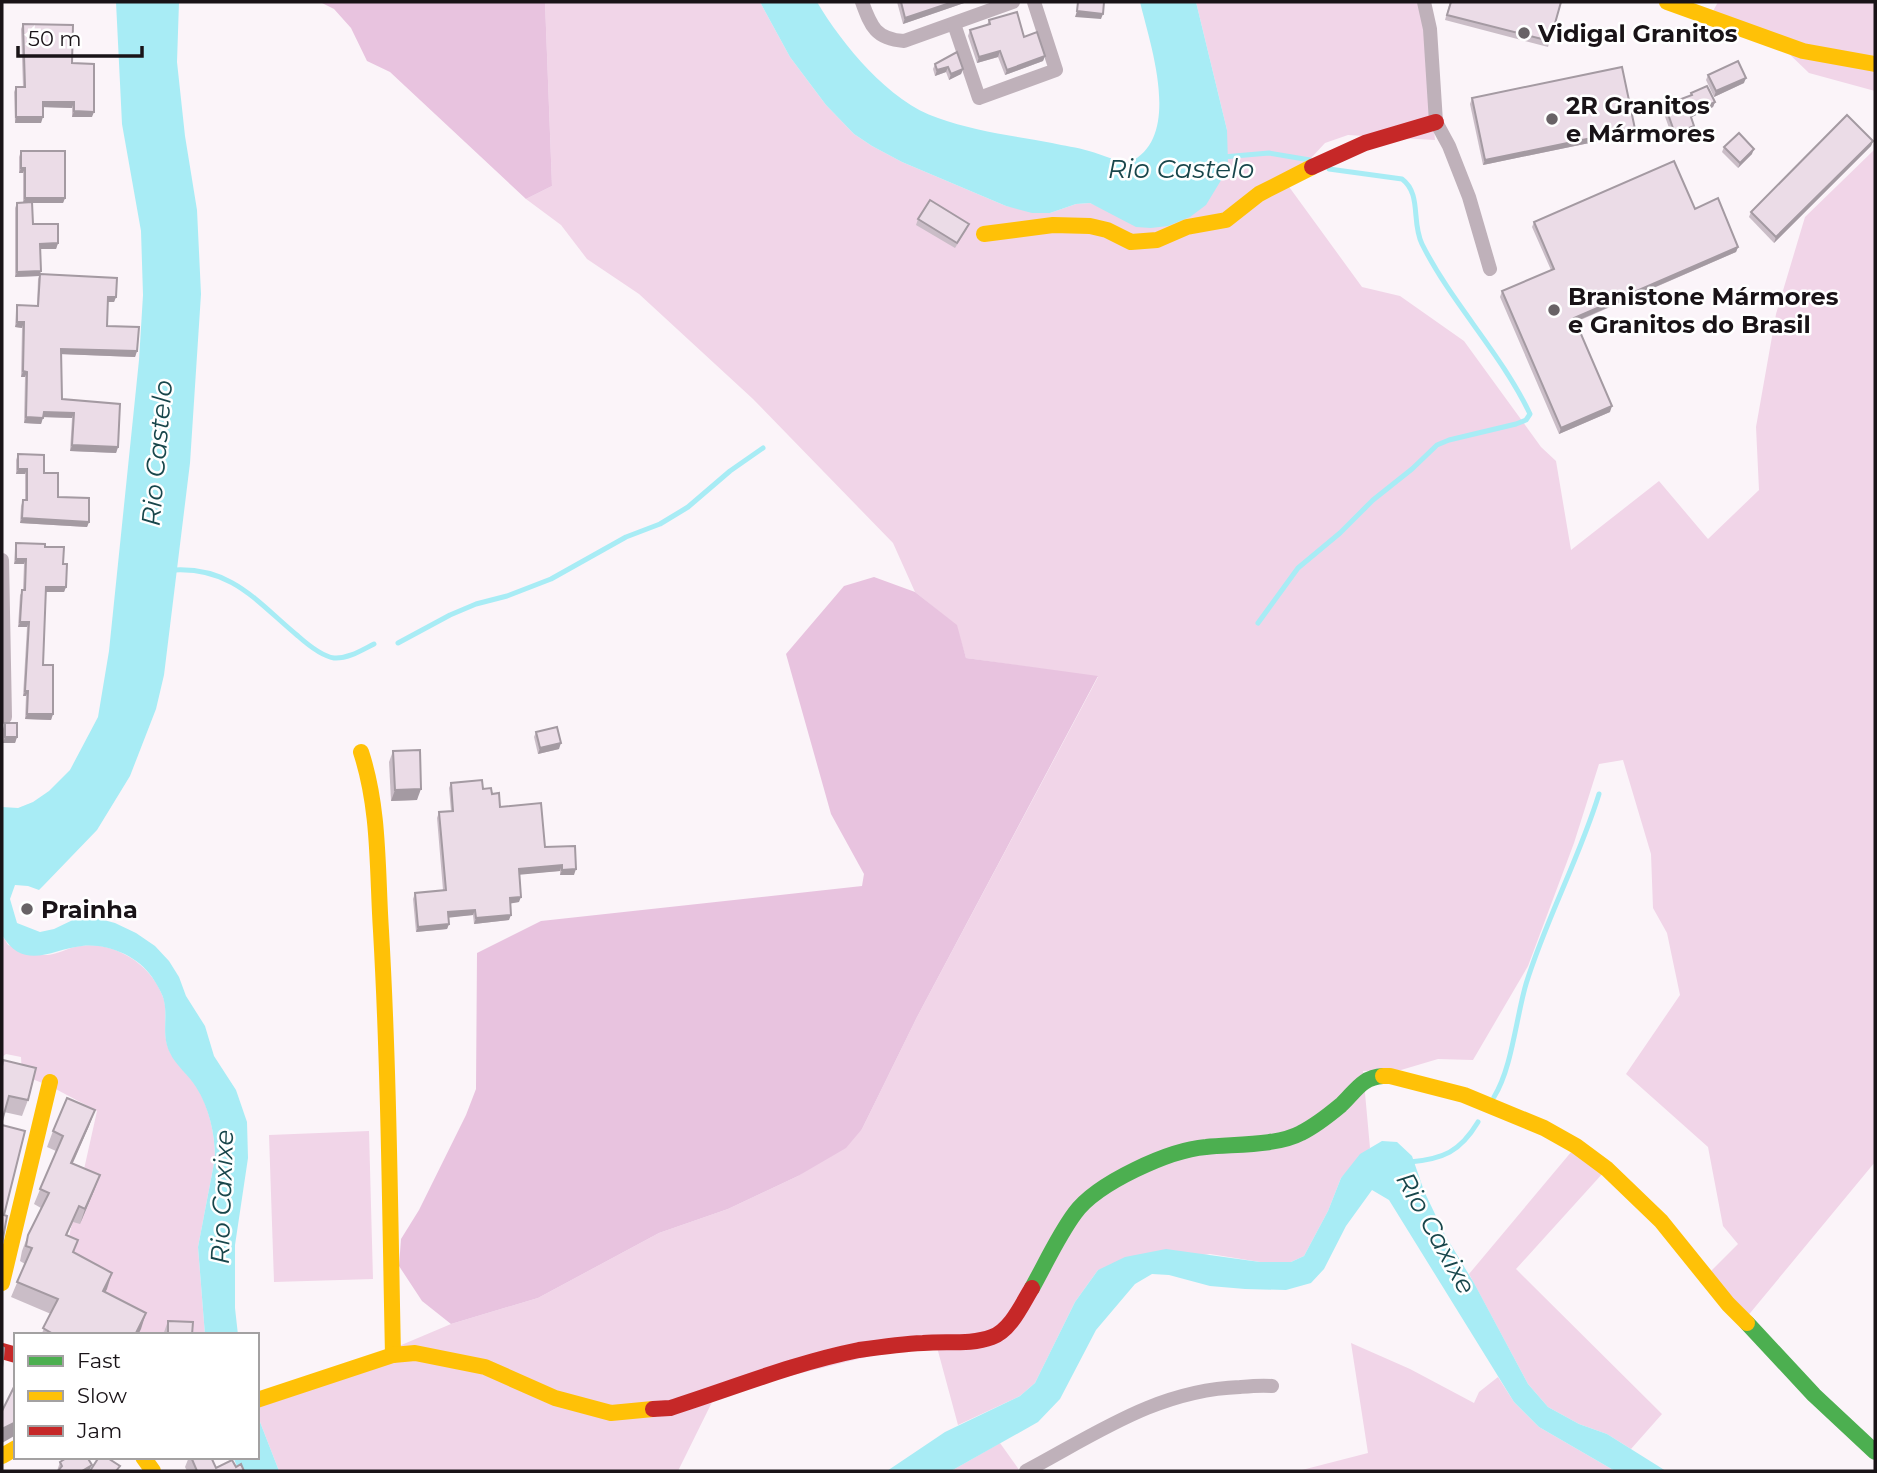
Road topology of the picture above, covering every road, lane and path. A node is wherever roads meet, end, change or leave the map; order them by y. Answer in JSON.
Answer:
{"nodes":[{"id":1,"x":862,"y":2,"type":"edge"},
{"id":2,"x":1013,"y":2,"type":"edge"},
{"id":3,"x":1034,"y":2,"type":"edge"},
{"id":4,"x":1424,"y":2,"type":"edge"},
{"id":5,"x":1667,"y":2,"type":"edge"},
{"id":6,"x":954,"y":24,"type":"junction"},
{"id":7,"x":1875,"y":64,"type":"edge"},
{"id":8,"x":1436,"y":122,"type":"junction"},
{"id":9,"x":984,"y":234,"type":"dead end"},
{"id":10,"x":1490,"y":269,"type":"dead end"},
{"id":11,"x":2,"y":560,"type":"edge"},
{"id":12,"x":5,"y":717,"type":"dead end"},
{"id":13,"x":361,"y":752,"type":"dead end"},
{"id":14,"x":50,"y":1082,"type":"dead end"},
{"id":15,"x":2,"y":1283,"type":"edge"},
{"id":16,"x":393,"y":1355,"type":"junction"},
{"id":17,"x":1272,"y":1386,"type":"dead end"},
{"id":18,"x":260,"y":1399,"type":"edge"},
{"id":19,"x":1875,"y":1452,"type":"edge"},
{"id":20,"x":1026,"y":1471,"type":"edge"}],
"edges":[{"from":1,"to":6,"type":"street"},
{"from":2,"to":6,"type":"street"},
{"from":3,"to":6,"type":"street"},
{"from":4,"to":8,"type":"street"},
{"from":5,"to":7,"type":"street"},
{"from":8,"to":9,"type":"street"},
{"from":8,"to":10,"type":"street"},
{"from":11,"to":12,"type":"street"},
{"from":13,"to":16,"type":"street"},
{"from":14,"to":15,"type":"street"},
{"from":16,"to":18,"type":"street"},
{"from":16,"to":19,"type":"street"},
{"from":17,"to":20,"type":"street"}]}
